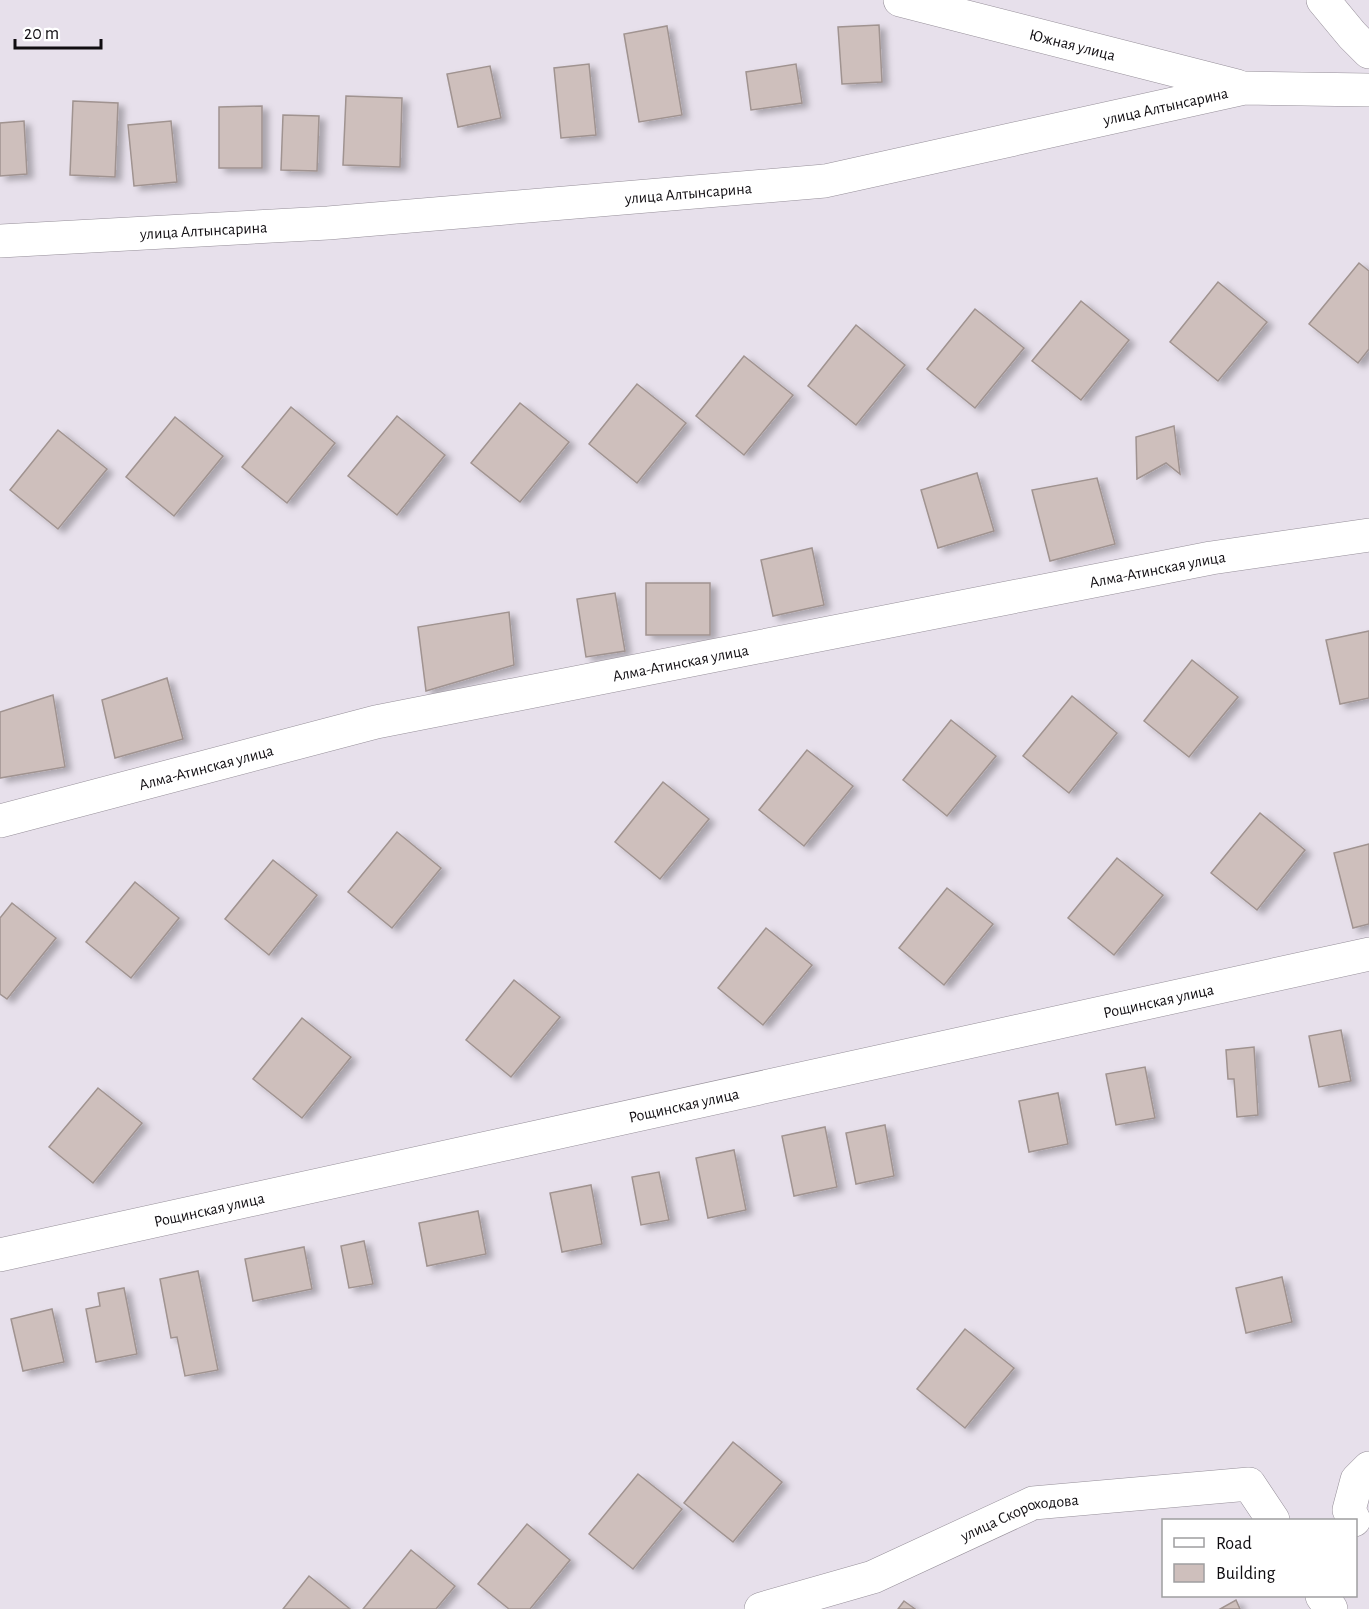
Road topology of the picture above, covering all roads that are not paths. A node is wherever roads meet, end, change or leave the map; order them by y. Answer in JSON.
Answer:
{"nodes":[{"id":1,"x":900,"y":0,"type":"edge"},
{"id":2,"x":1323,"y":0,"type":"edge"},
{"id":3,"x":1369,"y":52,"type":"edge"},
{"id":4,"x":1245,"y":88,"type":"junction"},
{"id":5,"x":1369,"y":90,"type":"edge"},
{"id":6,"x":0,"y":241,"type":"edge"},
{"id":7,"x":1369,"y":535,"type":"edge"},
{"id":8,"x":0,"y":821,"type":"edge"},
{"id":9,"x":1369,"y":954,"type":"edge"},
{"id":10,"x":0,"y":1255,"type":"edge"},
{"id":11,"x":1369,"y":1468,"type":"edge"},
{"id":12,"x":1272,"y":1519,"type":"edge"},
{"id":13,"x":1354,"y":1519,"type":"edge"},
{"id":14,"x":1357,"y":1524,"type":"edge"},
{"id":15,"x":1369,"y":1539,"type":"edge"},
{"id":16,"x":760,"y":1609,"type":"edge"}],
"edges":[{"from":1,"to":4,"type":"street","name":"Южная улица"},
{"from":2,"to":3,"type":"street"},
{"from":4,"to":5,"type":"street","name":"улица Алтынсарина"},
{"from":4,"to":6,"type":"street","name":"улица Алтынсарина"},
{"from":7,"to":8,"type":"street","name":"Алма-Атинская улица"},
{"from":9,"to":10,"type":"street","name":"Рощинская улица"},
{"from":11,"to":13,"type":"street"},
{"from":12,"to":16,"type":"street","name":"улица Скороходова"},
{"from":14,"to":15,"type":"street"}]}
